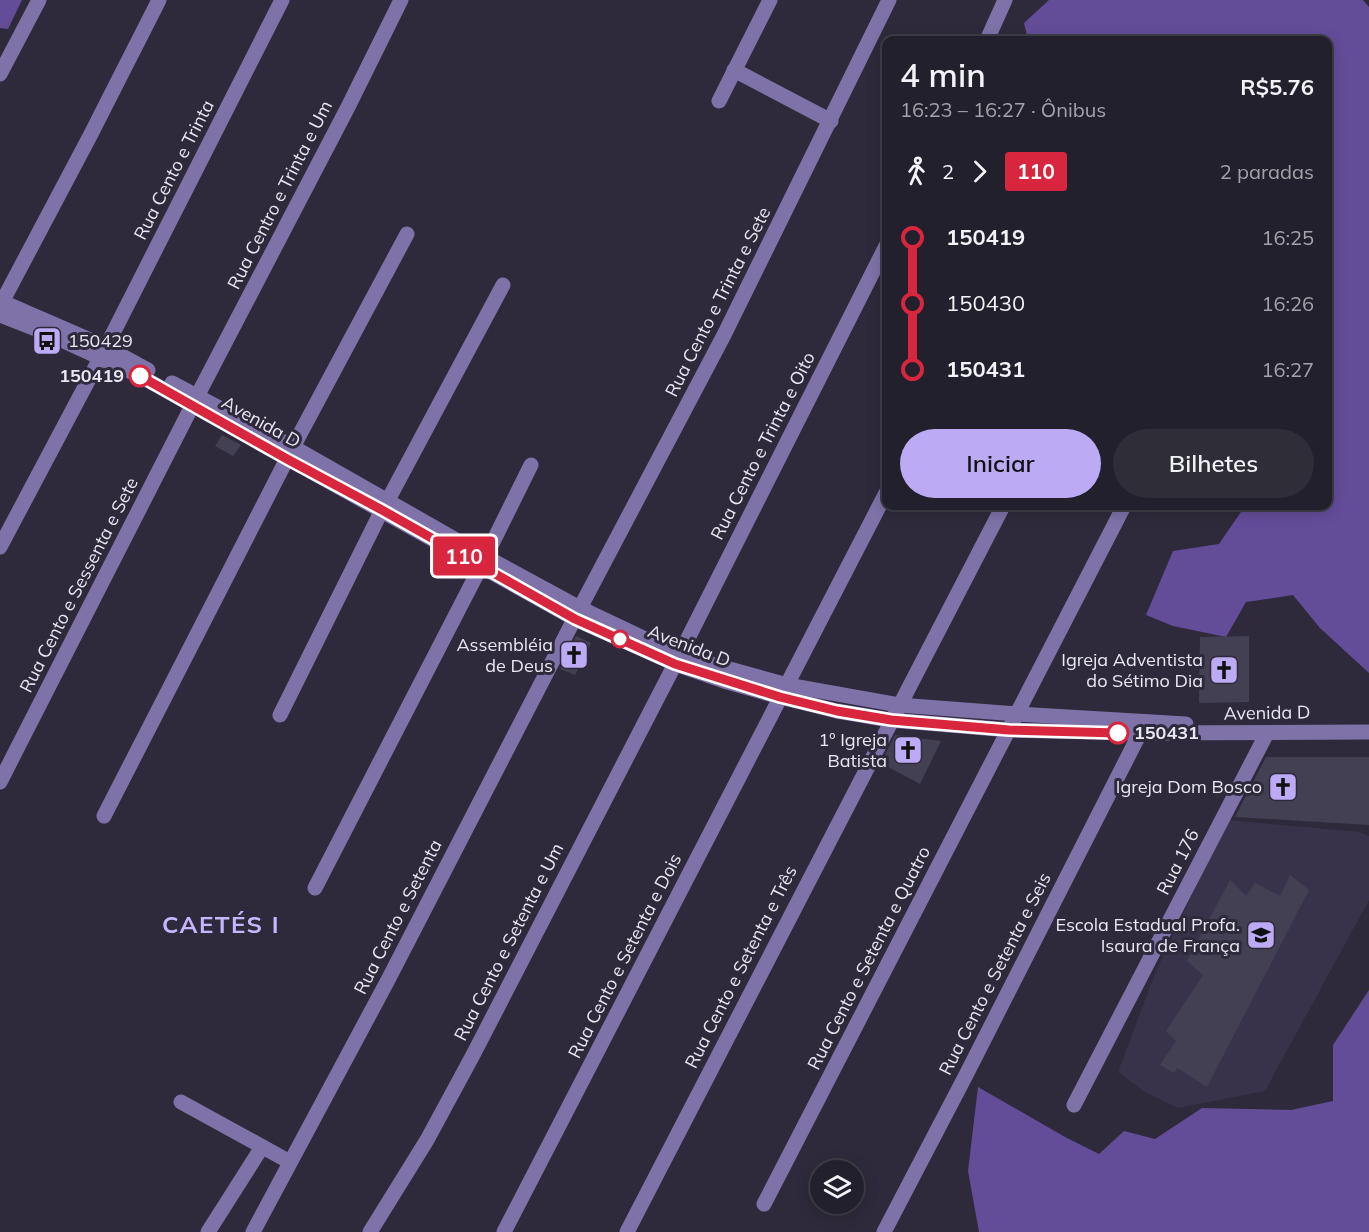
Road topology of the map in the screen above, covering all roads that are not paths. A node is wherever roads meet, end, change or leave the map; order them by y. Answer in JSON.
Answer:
{"nodes":[{"id":1,"x":39,"y":0,"type":"edge"},
{"id":2,"x":159,"y":0,"type":"edge"},
{"id":3,"x":282,"y":0,"type":"edge"},
{"id":4,"x":401,"y":0,"type":"edge"},
{"id":5,"x":770,"y":0,"type":"edge"},
{"id":6,"x":889,"y":0,"type":"edge"},
{"id":7,"x":1005,"y":0,"type":"edge"},
{"id":8,"x":989,"y":36,"type":"edge"},
{"id":9,"x":734,"y":70,"type":"junction"},
{"id":10,"x":0,"y":74,"type":"edge"},
{"id":11,"x":719,"y":101,"type":"dead end"},
{"id":12,"x":831,"y":122,"type":"junction"},
{"id":13,"x":407,"y":234,"type":"dead end"},
{"id":14,"x":882,"y":254,"type":"edge"},
{"id":15,"x":503,"y":285,"type":"dead end"},
{"id":16,"x":1,"y":306,"type":"edge"},
{"id":17,"x":103,"y":352,"type":"junction"},
{"id":18,"x":195,"y":401,"type":"junction"},
{"id":19,"x":290,"y":453,"type":"junction"},
{"id":20,"x":531,"y":465,"type":"dead end"},
{"id":21,"x":882,"y":501,"type":"edge"},
{"id":22,"x":385,"y":505,"type":"junction"},
{"id":23,"x":1001,"y":510,"type":"edge"},
{"id":24,"x":1122,"y":510,"type":"edge"},
{"id":25,"x":0,"y":547,"type":"edge"},
{"id":26,"x":483,"y":561,"type":"junction"},
{"id":27,"x":578,"y":613,"type":"junction"},
{"id":28,"x":677,"y":660,"type":"junction"},
{"id":29,"x":784,"y":691,"type":"junction"},
{"id":30,"x":899,"y":705,"type":"junction"},
{"id":31,"x":1017,"y":714,"type":"junction"},
{"id":32,"x":280,"y":715,"type":"dead end"},
{"id":33,"x":891,"y":720,"type":"junction"},
{"id":34,"x":1267,"y":728,"type":"junction"},
{"id":35,"x":1009,"y":730,"type":"junction"},
{"id":36,"x":1369,"y":732,"type":"edge"},
{"id":37,"x":1140,"y":734,"type":"junction"},
{"id":38,"x":0,"y":782,"type":"edge"},
{"id":39,"x":104,"y":816,"type":"dead end"},
{"id":40,"x":315,"y":888,"type":"dead end"},
{"id":41,"x":182,"y":1102,"type":"dead end"},
{"id":42,"x":1074,"y":1105,"type":"dead end"},
{"id":43,"x":262,"y":1147,"type":"junction"},
{"id":44,"x":290,"y":1162,"type":"junction"},
{"id":45,"x":764,"y":1204,"type":"dead end"},
{"id":46,"x":208,"y":1232,"type":"edge"},
{"id":47,"x":253,"y":1232,"type":"edge"},
{"id":48,"x":370,"y":1232,"type":"edge"},
{"id":49,"x":504,"y":1232,"type":"edge"},
{"id":50,"x":627,"y":1232,"type":"edge"},
{"id":51,"x":884,"y":1232,"type":"edge"}],
"edges":[{"from":1,"to":10,"type":"street"},
{"from":2,"to":16,"type":"street"},
{"from":3,"to":17,"type":"street","name":"Rua Cento e Trinta"},
{"from":4,"to":18,"type":"street","name":"Rua Centro e Trinta e Um"},
{"from":5,"to":9,"type":"street"},
{"from":6,"to":12,"type":"street","name":"Rua Cento e Trinta e Sete"},
{"from":7,"to":8,"type":"street"},
{"from":9,"to":11,"type":"street"},
{"from":9,"to":12,"type":"street"},
{"from":12,"to":27,"type":"street","name":"Rua Cento e Trinta e Sete"},
{"from":13,"to":19,"type":"street"},
{"from":14,"to":28,"type":"street","name":"Rua Cento e Trinta e Oito"},
{"from":15,"to":22,"type":"street"},
{"from":16,"to":17,"type":"street","name":"Avenida D"},
{"from":17,"to":18,"type":"street","name":"Avenida D"},
{"from":17,"to":25,"type":"street","name":"Rua Cento e Trinta"},
{"from":18,"to":19,"type":"street","name":"Avenida D"},
{"from":18,"to":38,"type":"street","name":"Rua Cento e Sessenta e Sete"},
{"from":19,"to":22,"type":"street","name":"Avenida D"},
{"from":19,"to":39,"type":"street"},
{"from":20,"to":26,"type":"street"},
{"from":21,"to":29,"type":"street","name":"Rua Cento e Setenta e Dois"},
{"from":22,"to":26,"type":"street","name":"Avenida D"},
{"from":22,"to":32,"type":"street"},
{"from":23,"to":30,"type":"street","name":"Rua Cento e Setenta e Três"},
{"from":24,"to":31,"type":"street","name":"Rua Cento e Setenta e Quatro"},
{"from":26,"to":27,"type":"street","name":"Avenida D"},
{"from":26,"to":40,"type":"street"},
{"from":27,"to":28,"type":"street","name":"Avenida D"},
{"from":27,"to":44,"type":"street","name":"Rua Cento e Setenta"},
{"from":28,"to":29,"type":"street","name":"Avenida D"},
{"from":28,"to":48,"type":"street","name":"Rua Cento e Setenta e Um"},
{"from":29,"to":30,"type":"street","name":"Avenida D"},
{"from":29,"to":33,"type":"street","name":"Avenida D"},
{"from":29,"to":49,"type":"street","name":"Rua Cento e Setenta e Dois"},
{"from":30,"to":31,"type":"street","name":"Avenida D"},
{"from":30,"to":33,"type":"street","name":"Rua Cento e Setenta e Três"},
{"from":31,"to":34,"type":"street","name":"Avenida D"},
{"from":31,"to":35,"type":"street","name":"Rua Cento e Setenta e Quatro"},
{"from":33,"to":35,"type":"street","name":"Avenida D"},
{"from":33,"to":50,"type":"street","name":"Rua Cento e Setenta e Três"},
{"from":34,"to":36,"type":"street","name":"Avenida D"},
{"from":34,"to":37,"type":"street","name":"Avenida D"},
{"from":34,"to":42,"type":"street","name":"Rua 176"},
{"from":35,"to":37,"type":"street","name":"Avenida D"},
{"from":35,"to":45,"type":"street","name":"Rua Cento e Setenta e Quatro"},
{"from":37,"to":51,"type":"street","name":"Rua Cento e Setenta e Seis"},
{"from":41,"to":43,"type":"street"},
{"from":43,"to":44,"type":"street"},
{"from":43,"to":46,"type":"street"},
{"from":44,"to":47,"type":"street","name":"Rua Cento e Setenta"}]}
